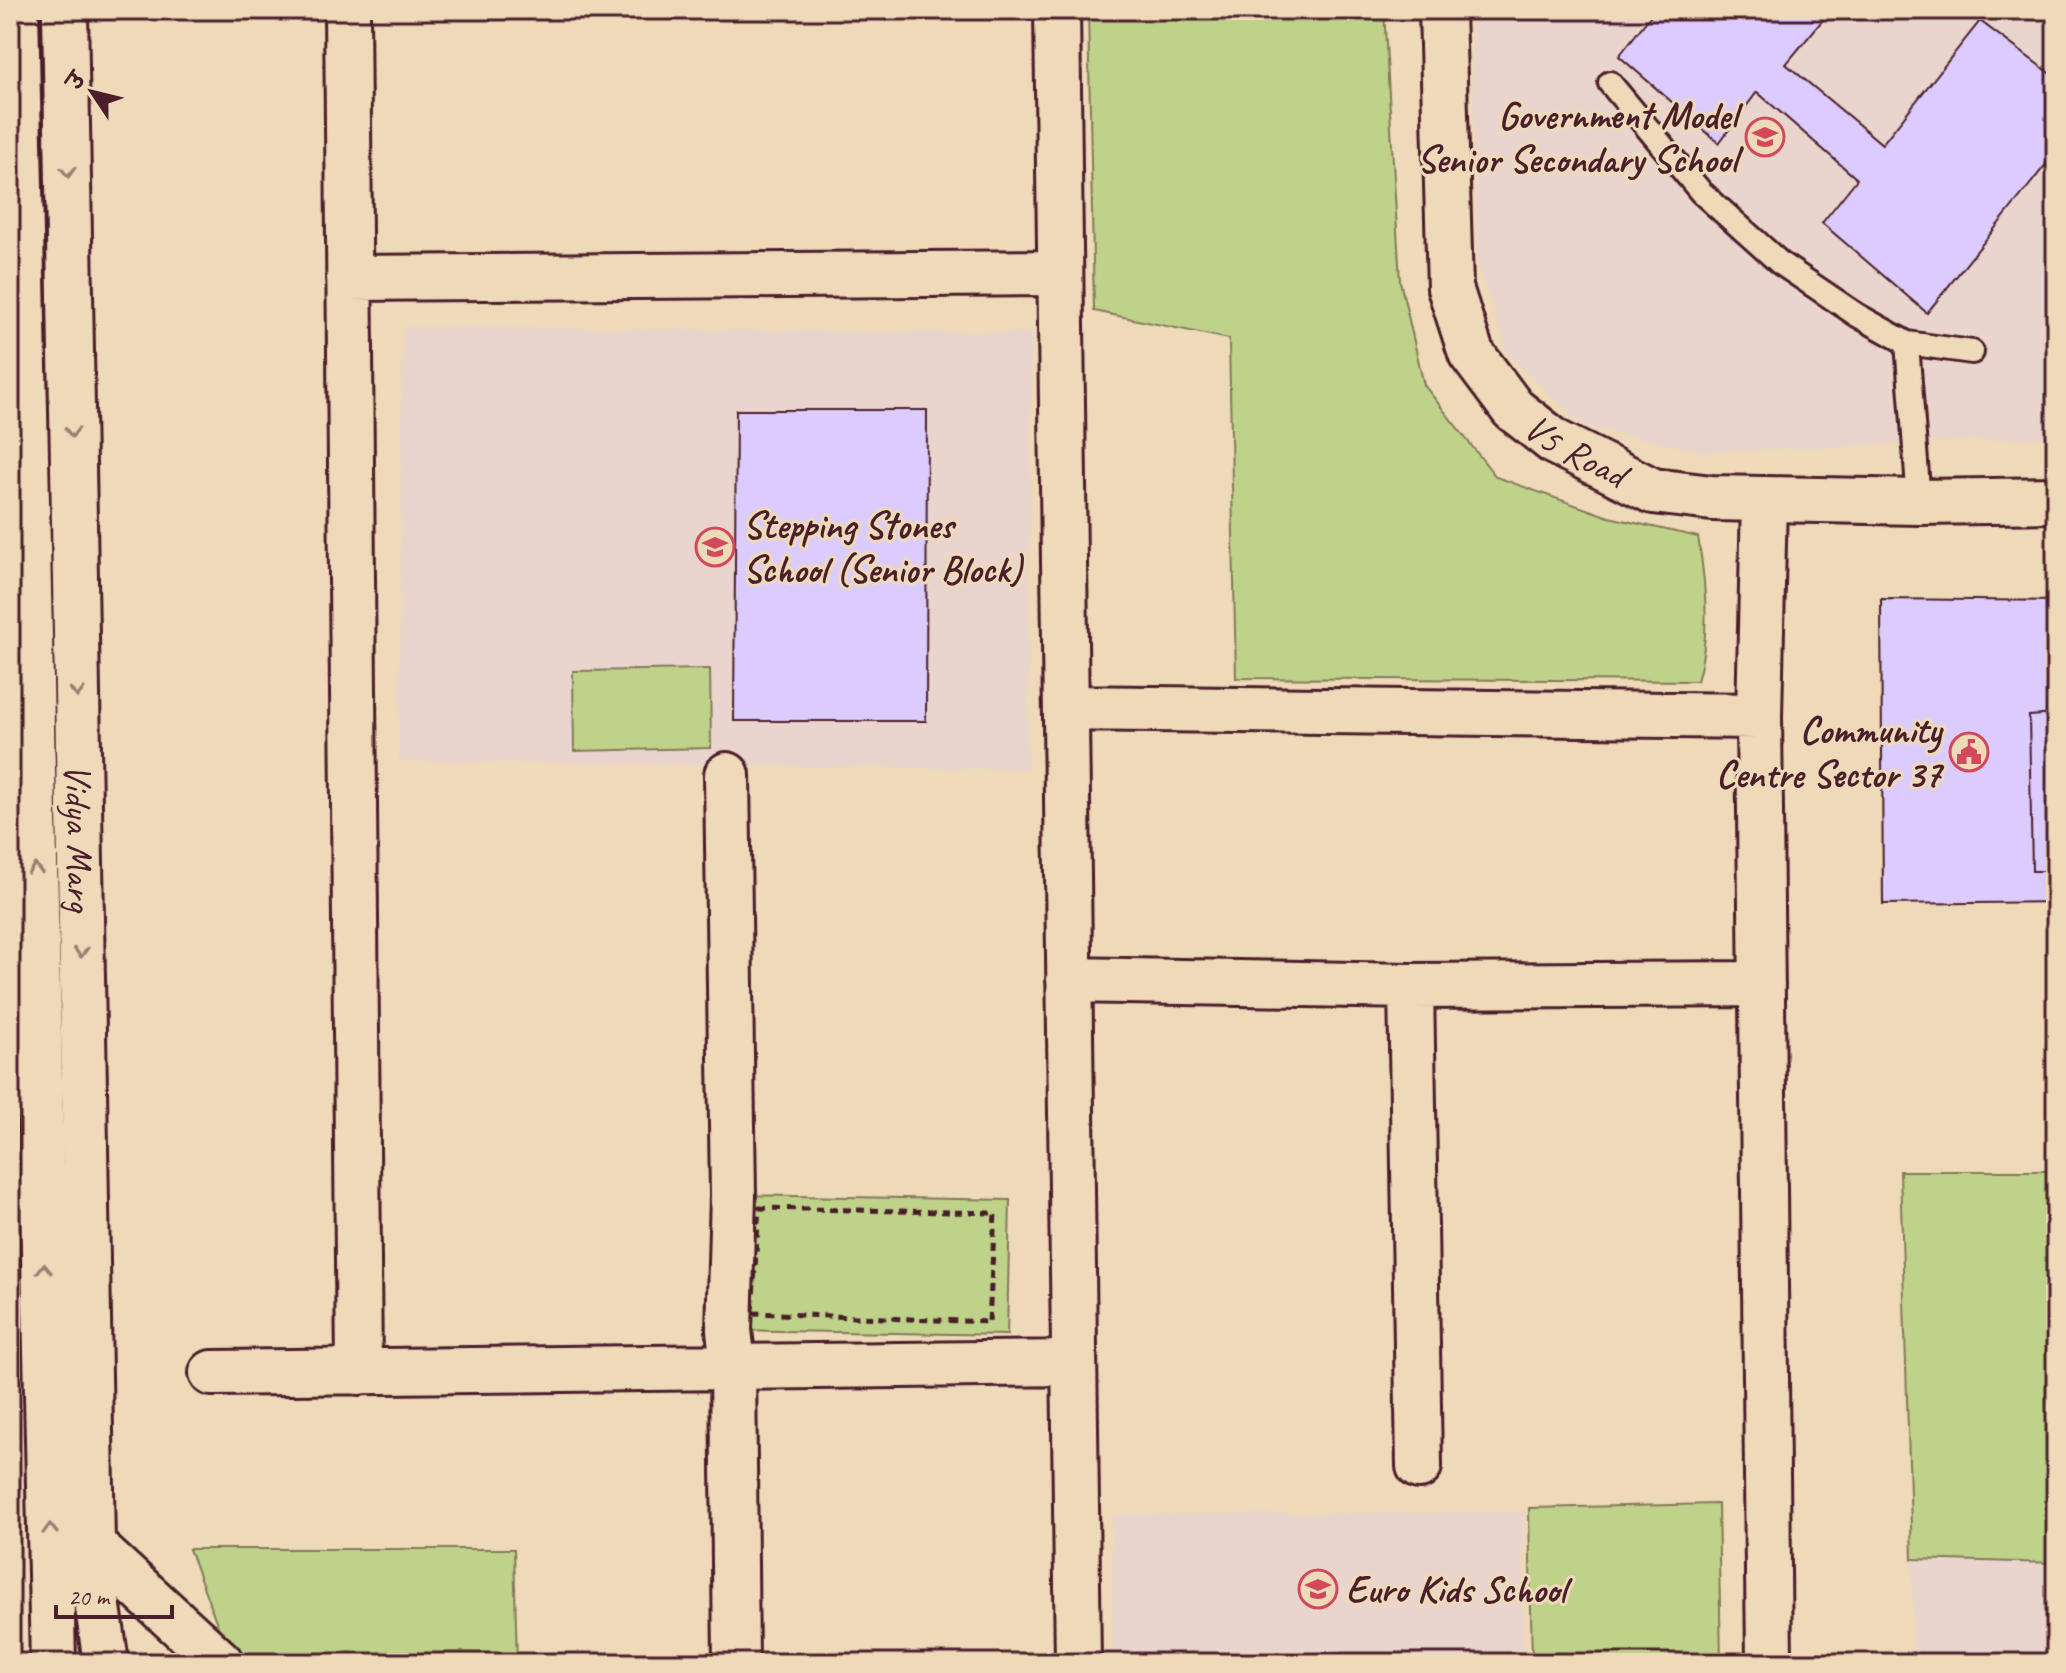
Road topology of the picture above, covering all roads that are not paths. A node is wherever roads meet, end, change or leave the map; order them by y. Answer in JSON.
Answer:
{"nodes":[{"id":1,"x":16,"y":10,"type":"edge"},
{"id":2,"x":65,"y":10,"type":"edge"},
{"id":3,"x":347,"y":10,"type":"edge"},
{"id":4,"x":1057,"y":10,"type":"edge"},
{"id":5,"x":1442,"y":10,"type":"edge"},
{"id":6,"x":1610,"y":83,"type":"dead end"},
{"id":7,"x":1060,"y":273,"type":"junction"},
{"id":8,"x":349,"y":278,"type":"junction"},
{"id":9,"x":1907,"y":343,"type":"junction"},
{"id":10,"x":1972,"y":352,"type":"dead end"},
{"id":11,"x":1764,"y":499,"type":"junction"},
{"id":12,"x":2056,"y":500,"type":"edge"},
{"id":13,"x":1919,"y":502,"type":"junction"},
{"id":14,"x":1066,"y":708,"type":"junction"},
{"id":15,"x":1759,"y":716,"type":"junction"},
{"id":16,"x":727,"y":775,"type":"dead end"},
{"id":17,"x":1069,"y":980,"type":"junction"},
{"id":18,"x":1762,"y":984,"type":"junction"},
{"id":19,"x":1411,"y":986,"type":"junction"},
{"id":20,"x":1074,"y":1363,"type":"junction"},
{"id":21,"x":733,"y":1365,"type":"junction"},
{"id":22,"x":359,"y":1372,"type":"junction"},
{"id":23,"x":212,"y":1373,"type":"dead end"},
{"id":24,"x":1419,"y":1466,"type":"dead end"},
{"id":25,"x":92,"y":1545,"type":"junction"},
{"id":26,"x":47,"y":1654,"type":"edge"},
{"id":27,"x":106,"y":1663,"type":"edge"},
{"id":28,"x":221,"y":1663,"type":"edge"},
{"id":29,"x":736,"y":1663,"type":"edge"},
{"id":30,"x":1078,"y":1663,"type":"edge"},
{"id":31,"x":1769,"y":1663,"type":"edge"}],
"edges":[{"from":26,"to":1,"type":"street","name":"Vidya Marg","one_way":true},
{"from":2,"to":25,"type":"street","name":"Vidya Marg","one_way":true},
{"from":3,"to":8,"type":"street"},
{"from":4,"to":7,"type":"street"},
{"from":5,"to":11,"type":"street","name":"V5 Road"},
{"from":6,"to":9,"type":"lane"},
{"from":7,"to":8,"type":"street"},
{"from":7,"to":14,"type":"street"},
{"from":8,"to":22,"type":"street"},
{"from":9,"to":10,"type":"lane"},
{"from":9,"to":13,"type":"lane"},
{"from":11,"to":13,"type":"street","name":"V5 Road"},
{"from":11,"to":15,"type":"street"},
{"from":12,"to":13,"type":"street","name":"V5 Road"},
{"from":14,"to":15,"type":"street"},
{"from":14,"to":17,"type":"street"},
{"from":15,"to":18,"type":"street"},
{"from":16,"to":21,"type":"street"},
{"from":17,"to":19,"type":"street"},
{"from":17,"to":20,"type":"street"},
{"from":18,"to":19,"type":"street"},
{"from":18,"to":31,"type":"street"},
{"from":19,"to":24,"type":"street"},
{"from":20,"to":21,"type":"street"},
{"from":20,"to":30,"type":"street"},
{"from":21,"to":22,"type":"street"},
{"from":21,"to":29,"type":"street"},
{"from":22,"to":23,"type":"street"},
{"from":25,"to":27,"type":"street","name":"Vidya Marg"},
{"from":25,"to":28,"type":"street"}]}
